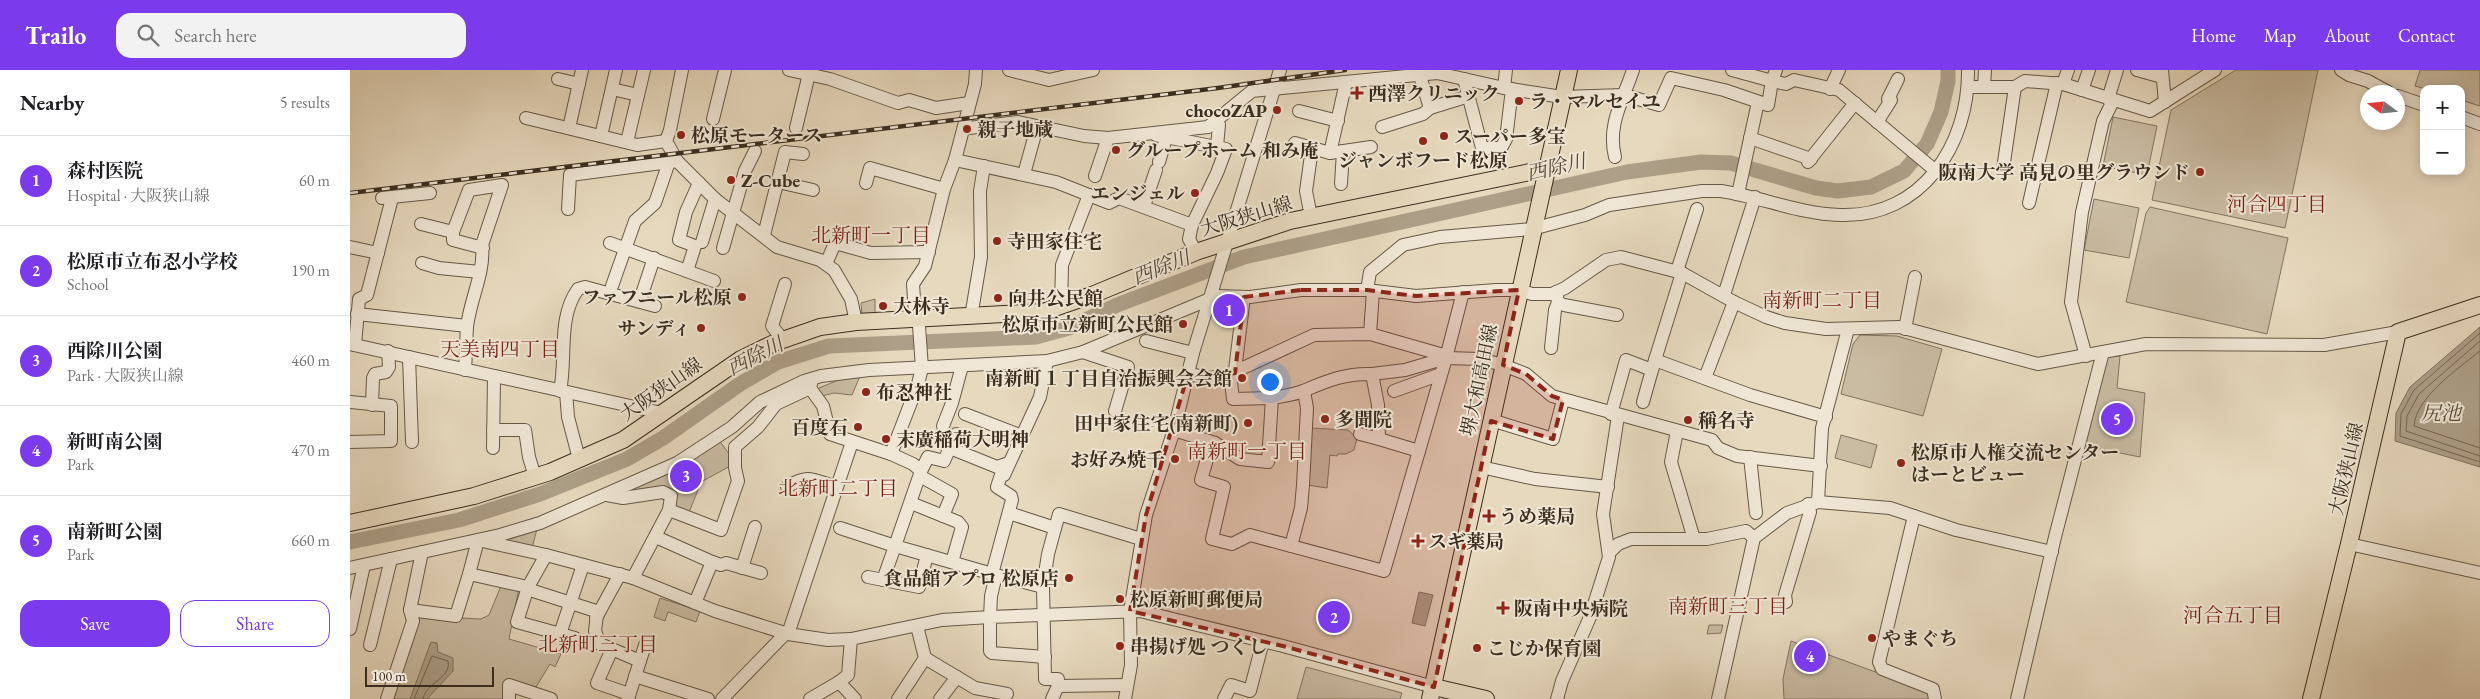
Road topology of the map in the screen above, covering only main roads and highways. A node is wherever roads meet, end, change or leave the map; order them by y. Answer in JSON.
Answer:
{"nodes":[{"id":1,"x":1568,"y":70,"type":"edge"},
{"id":2,"x":1544,"y":176,"type":"junction"},
{"id":3,"x":2480,"y":305,"type":"edge"},
{"id":4,"x":350,"y":523,"type":"edge"},
{"id":5,"x":1432,"y":693,"type":"edge"},
{"id":6,"x":1486,"y":699,"type":"edge"},
{"id":7,"x":2311,"y":699,"type":"edge"}],
"edges":[{"from":1,"to":2,"type":"main road","name":"堺大和高田線"},
{"from":2,"to":4,"type":"main road","name":"大阪狭山線"},
{"from":2,"to":5,"type":"main road","name":"堺大和高田線"},
{"from":3,"to":7,"type":"main road","name":"大阪狭山線"},
{"from":5,"to":6,"type":"main road"}]}
